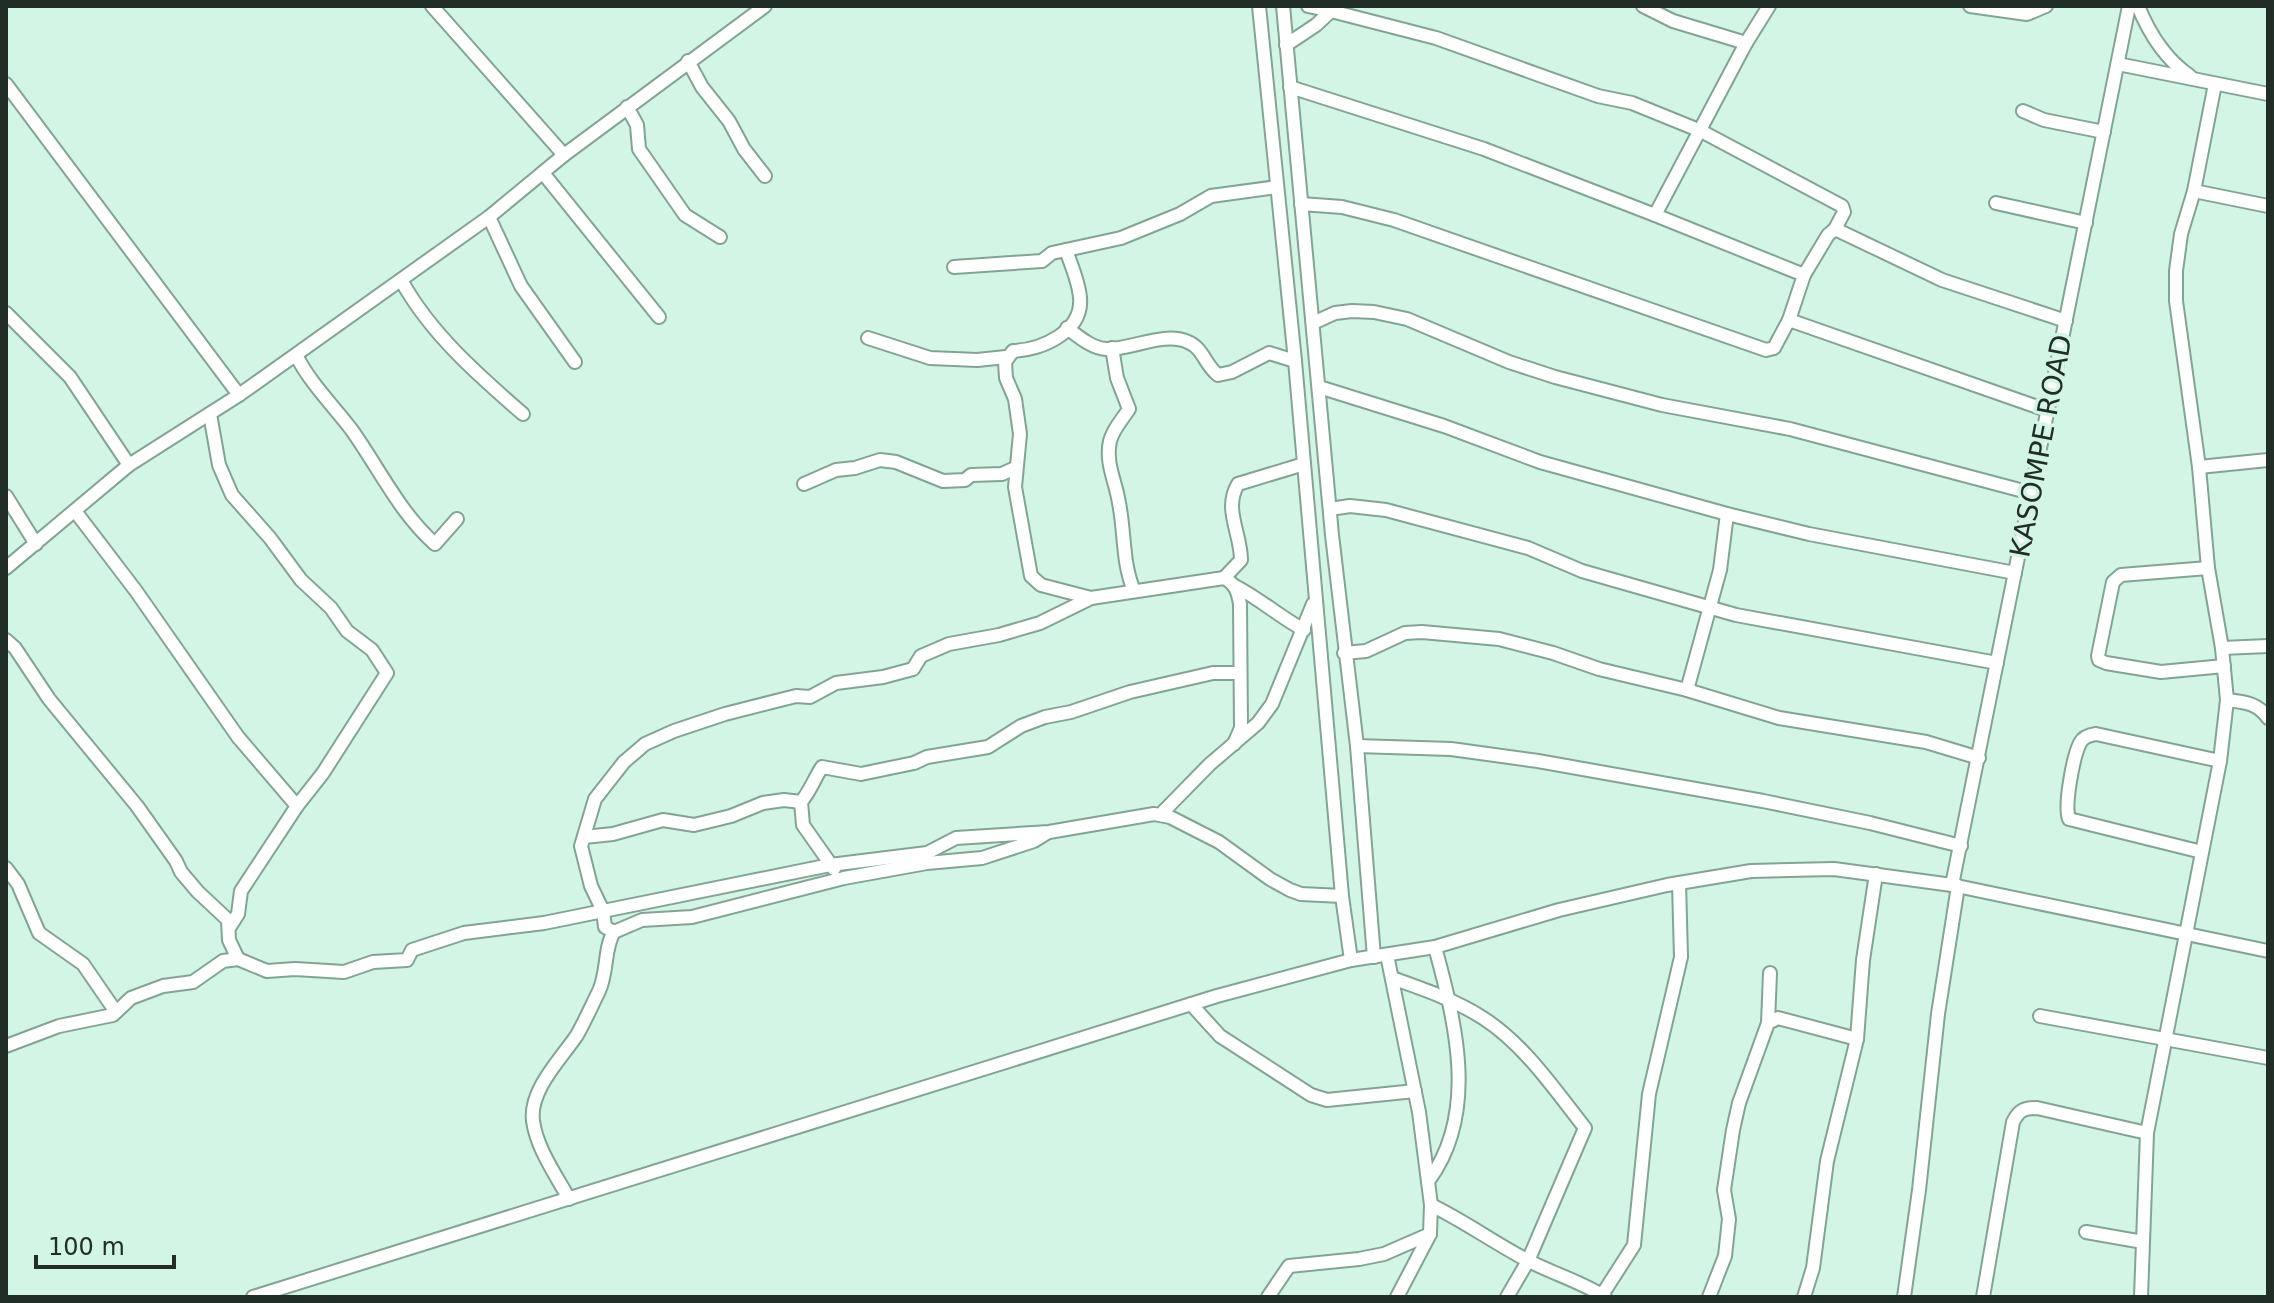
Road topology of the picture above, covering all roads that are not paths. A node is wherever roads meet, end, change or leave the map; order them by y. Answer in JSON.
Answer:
{"nodes":[{"id":1,"x":432,"y":6,"type":"edge"},
{"id":2,"x":1259,"y":6,"type":"edge"},
{"id":3,"x":1283,"y":6,"type":"edge"},
{"id":4,"x":1308,"y":6,"type":"edge"},
{"id":5,"x":1643,"y":6,"type":"edge"},
{"id":6,"x":1769,"y":6,"type":"edge"},
{"id":7,"x":1970,"y":6,"type":"edge"},
{"id":8,"x":2046,"y":6,"type":"edge"},
{"id":9,"x":2129,"y":6,"type":"edge"},
{"id":10,"x":2138,"y":6,"type":"edge"},
{"id":11,"x":759,"y":8,"type":"edge"},
{"id":12,"x":1331,"y":11,"type":"junction"},
{"id":13,"x":1746,"y":43,"type":"junction"},
{"id":14,"x":1286,"y":45,"type":"junction"},
{"id":15,"x":688,"y":61,"type":"junction"},
{"id":16,"x":2118,"y":64,"type":"junction"},
{"id":17,"x":2195,"y":80,"type":"junction"},
{"id":18,"x":6,"y":84,"type":"edge"},
{"id":19,"x":2215,"y":84,"type":"junction"},
{"id":20,"x":1290,"y":87,"type":"junction"},
{"id":21,"x":2268,"y":94,"type":"edge"},
{"id":22,"x":627,"y":107,"type":"junction"},
{"id":23,"x":2023,"y":111,"type":"dead end"},
{"id":24,"x":1701,"y":131,"type":"junction"},
{"id":25,"x":2104,"y":132,"type":"junction"},
{"id":26,"x":564,"y":155,"type":"junction"},
{"id":27,"x":543,"y":173,"type":"junction"},
{"id":28,"x":765,"y":176,"type":"dead end"},
{"id":29,"x":1277,"y":187,"type":"junction"},
{"id":30,"x":2194,"y":191,"type":"junction"},
{"id":31,"x":1996,"y":203,"type":"dead end"},
{"id":32,"x":1301,"y":204,"type":"junction"},
{"id":33,"x":2268,"y":206,"type":"edge"},
{"id":34,"x":1655,"y":215,"type":"junction"},
{"id":35,"x":489,"y":217,"type":"junction"},
{"id":36,"x":2086,"y":223,"type":"junction"},
{"id":37,"x":1835,"y":229,"type":"junction"},
{"id":38,"x":720,"y":237,"type":"dead end"},
{"id":39,"x":1066,"y":250,"type":"junction"},
{"id":40,"x":954,"y":267,"type":"dead end"},
{"id":41,"x":1804,"y":275,"type":"junction"},
{"id":42,"x":401,"y":280,"type":"junction"},
{"id":43,"x":6,"y":313,"type":"edge"},
{"id":44,"x":659,"y":317,"type":"dead end"},
{"id":45,"x":1789,"y":320,"type":"junction"},
{"id":46,"x":2066,"y":321,"type":"junction"},
{"id":47,"x":1313,"y":323,"type":"junction"},
{"id":48,"x":1067,"y":328,"type":"junction"},
{"id":49,"x":868,"y":338,"type":"dead end"},
{"id":50,"x":1112,"y":348,"type":"junction"},
{"id":51,"x":296,"y":355,"type":"junction"},
{"id":52,"x":1006,"y":357,"type":"junction"},
{"id":53,"x":1295,"y":361,"type":"junction"},
{"id":54,"x":575,"y":362,"type":"dead end"},
{"id":55,"x":1319,"y":387,"type":"junction"},
{"id":56,"x":239,"y":395,"type":"junction"},
{"id":57,"x":2049,"y":411,"type":"junction"},
{"id":58,"x":210,"y":414,"type":"junction"},
{"id":59,"x":523,"y":414,"type":"dead end"},
{"id":60,"x":2268,"y":460,"type":"edge"},
{"id":61,"x":1304,"y":464,"type":"junction"},
{"id":62,"x":129,"y":465,"type":"junction"},
{"id":63,"x":2199,"y":467,"type":"junction"},
{"id":64,"x":1015,"y":468,"type":"junction"},
{"id":65,"x":804,"y":484,"type":"dead end"},
{"id":66,"x":2031,"y":493,"type":"junction"},
{"id":67,"x":6,"y":496,"type":"edge"},
{"id":68,"x":1330,"y":509,"type":"junction"},
{"id":69,"x":75,"y":511,"type":"junction"},
{"id":70,"x":1727,"y":514,"type":"junction"},
{"id":71,"x":457,"y":519,"type":"dead end"},
{"id":72,"x":36,"y":544,"type":"junction"},
{"id":73,"x":6,"y":568,"type":"edge"},
{"id":74,"x":2208,"y":568,"type":"junction"},
{"id":75,"x":2015,"y":573,"type":"junction"},
{"id":76,"x":1230,"y":582,"type":"junction"},
{"id":77,"x":1134,"y":591,"type":"junction"},
{"id":78,"x":1316,"y":597,"type":"junction"},
{"id":79,"x":1091,"y":598,"type":"junction"},
{"id":80,"x":1710,"y":609,"type":"junction"},
{"id":81,"x":1304,"y":630,"type":"junction"},
{"id":82,"x":6,"y":640,"type":"edge"},
{"id":83,"x":2268,"y":646,"type":"edge"},
{"id":84,"x":2222,"y":648,"type":"junction"},
{"id":85,"x":1344,"y":653,"type":"junction"},
{"id":86,"x":1997,"y":663,"type":"junction"},
{"id":87,"x":2224,"y":666,"type":"junction"},
{"id":88,"x":1240,"y":673,"type":"junction"},
{"id":89,"x":1687,"y":690,"type":"junction"},
{"id":90,"x":2227,"y":700,"type":"junction"},
{"id":91,"x":2268,"y":718,"type":"edge"},
{"id":92,"x":1234,"y":744,"type":"junction"},
{"id":93,"x":1357,"y":746,"type":"junction"},
{"id":94,"x":1979,"y":758,"type":"junction"},
{"id":95,"x":2220,"y":761,"type":"junction"},
{"id":96,"x":801,"y":802,"type":"junction"},
{"id":97,"x":297,"y":806,"type":"junction"},
{"id":98,"x":1161,"y":814,"type":"junction"},
{"id":99,"x":1049,"y":832,"type":"junction"},
{"id":100,"x":584,"y":837,"type":"junction"},
{"id":101,"x":1961,"y":846,"type":"junction"},
{"id":102,"x":2202,"y":852,"type":"junction"},
{"id":103,"x":830,"y":865,"type":"junction"},
{"id":104,"x":6,"y":868,"type":"edge"},
{"id":105,"x":1876,"y":874,"type":"junction"},
{"id":106,"x":844,"y":878,"type":"junction"},
{"id":107,"x":1679,"y":883,"type":"junction"},
{"id":108,"x":1955,"y":886,"type":"junction"},
{"id":109,"x":1342,"y":896,"type":"junction"},
{"id":110,"x":603,"y":911,"type":"junction"},
{"id":111,"x":229,"y":928,"type":"junction"},
{"id":112,"x":614,"y":932,"type":"junction"},
{"id":113,"x":2188,"y":936,"type":"junction"},
{"id":114,"x":1435,"y":947,"type":"junction"},
{"id":115,"x":2268,"y":951,"type":"edge"},
{"id":116,"x":1380,"y":956,"type":"junction"},
{"id":117,"x":238,"y":959,"type":"junction"},
{"id":118,"x":1351,"y":960,"type":"junction"},
{"id":119,"x":1770,"y":973,"type":"dead end"},
{"id":120,"x":1392,"y":978,"type":"junction"},
{"id":121,"x":1449,"y":999,"type":"junction"},
{"id":122,"x":1191,"y":1004,"type":"junction"},
{"id":123,"x":116,"y":1012,"type":"junction"},
{"id":124,"x":2040,"y":1016,"type":"dead end"},
{"id":125,"x":1768,"y":1023,"type":"junction"},
{"id":126,"x":1857,"y":1039,"type":"junction"},
{"id":127,"x":2163,"y":1041,"type":"junction"},
{"id":128,"x":6,"y":1046,"type":"edge"},
{"id":129,"x":2268,"y":1058,"type":"edge"},
{"id":130,"x":1415,"y":1091,"type":"junction"},
{"id":131,"x":2147,"y":1133,"type":"junction"},
{"id":132,"x":1429,"y":1180,"type":"junction"},
{"id":133,"x":569,"y":1199,"type":"junction"},
{"id":134,"x":1431,"y":1205,"type":"junction"},
{"id":135,"x":2086,"y":1232,"type":"dead end"},
{"id":136,"x":1430,"y":1234,"type":"junction"},
{"id":137,"x":2143,"y":1242,"type":"junction"},
{"id":138,"x":1528,"y":1261,"type":"junction"},
{"id":139,"x":1604,"y":1296,"type":"edge"},
{"id":140,"x":253,"y":1297,"type":"edge"},
{"id":141,"x":1268,"y":1297,"type":"edge"},
{"id":142,"x":1397,"y":1297,"type":"edge"},
{"id":143,"x":1507,"y":1297,"type":"edge"},
{"id":144,"x":1709,"y":1297,"type":"edge"},
{"id":145,"x":1804,"y":1297,"type":"edge"},
{"id":146,"x":1904,"y":1297,"type":"edge"},
{"id":147,"x":1983,"y":1297,"type":"edge"},
{"id":148,"x":2141,"y":1297,"type":"edge"}],
"edges":[{"from":1,"to":26,"type":"street"},
{"from":2,"to":29,"type":"street"},
{"from":3,"to":14,"type":"street"},
{"from":4,"to":12,"type":"street"},
{"from":5,"to":13,"type":"street"},
{"from":6,"to":13,"type":"street"},
{"from":7,"to":8,"type":"street"},
{"from":9,"to":16,"type":"street","name":"KASOMPE ROAD"},
{"from":10,"to":17,"type":"street"},
{"from":11,"to":15,"type":"street"},
{"from":12,"to":14,"type":"street"},
{"from":12,"to":24,"type":"street"},
{"from":13,"to":24,"type":"street"},
{"from":14,"to":20,"type":"street"},
{"from":15,"to":22,"type":"street"},
{"from":15,"to":28,"type":"street"},
{"from":16,"to":17,"type":"street"},
{"from":16,"to":25,"type":"street","name":"KASOMPE ROAD"},
{"from":17,"to":19,"type":"street"},
{"from":18,"to":56,"type":"street"},
{"from":19,"to":21,"type":"street"},
{"from":19,"to":30,"type":"street"},
{"from":20,"to":32,"type":"street"},
{"from":20,"to":34,"type":"street"},
{"from":22,"to":26,"type":"street"},
{"from":22,"to":38,"type":"street"},
{"from":23,"to":25,"type":"street"},
{"from":24,"to":34,"type":"street"},
{"from":24,"to":37,"type":"street"},
{"from":25,"to":36,"type":"street","name":"KASOMPE ROAD"},
{"from":26,"to":27,"type":"street"},
{"from":27,"to":35,"type":"street"},
{"from":27,"to":44,"type":"street"},
{"from":29,"to":39,"type":"street"},
{"from":29,"to":53,"type":"street"},
{"from":30,"to":33,"type":"street"},
{"from":30,"to":63,"type":"street"},
{"from":31,"to":36,"type":"street"},
{"from":32,"to":45,"type":"street"},
{"from":32,"to":47,"type":"street"},
{"from":34,"to":41,"type":"street"},
{"from":35,"to":42,"type":"street"},
{"from":35,"to":54,"type":"street"},
{"from":36,"to":46,"type":"street","name":"KASOMPE ROAD"},
{"from":37,"to":41,"type":"street"},
{"from":37,"to":46,"type":"street"},
{"from":39,"to":40,"type":"street"},
{"from":39,"to":48,"type":"street"},
{"from":41,"to":45,"type":"street"},
{"from":42,"to":51,"type":"street"},
{"from":42,"to":59,"type":"street"},
{"from":43,"to":62,"type":"street"},
{"from":45,"to":57,"type":"street"},
{"from":46,"to":57,"type":"street","name":"KASOMPE ROAD"},
{"from":47,"to":55,"type":"street"},
{"from":47,"to":66,"type":"street"},
{"from":48,"to":50,"type":"street"},
{"from":48,"to":52,"type":"street"},
{"from":49,"to":52,"type":"street"},
{"from":50,"to":53,"type":"street"},
{"from":50,"to":77,"type":"street"},
{"from":51,"to":56,"type":"street"},
{"from":51,"to":71,"type":"street"},
{"from":52,"to":64,"type":"street"},
{"from":53,"to":61,"type":"street"},
{"from":55,"to":68,"type":"street"},
{"from":55,"to":70,"type":"street"},
{"from":56,"to":58,"type":"street"},
{"from":57,"to":66,"type":"street","name":"KASOMPE ROAD"},
{"from":58,"to":62,"type":"street"},
{"from":58,"to":97,"type":"street"},
{"from":60,"to":63,"type":"street"},
{"from":61,"to":76,"type":"street"},
{"from":61,"to":78,"type":"street"},
{"from":62,"to":69,"type":"street"},
{"from":63,"to":74,"type":"street"},
{"from":64,"to":65,"type":"street"},
{"from":64,"to":79,"type":"street"},
{"from":66,"to":75,"type":"street","name":"KASOMPE ROAD"},
{"from":67,"to":72,"type":"street"},
{"from":68,"to":80,"type":"street"},
{"from":68,"to":85,"type":"street"},
{"from":69,"to":72,"type":"street"},
{"from":69,"to":97,"type":"street"},
{"from":70,"to":75,"type":"street"},
{"from":70,"to":80,"type":"street"},
{"from":72,"to":73,"type":"street"},
{"from":74,"to":84,"type":"street"},
{"from":74,"to":87,"type":"street"},
{"from":75,"to":86,"type":"street","name":"KASOMPE ROAD"},
{"from":76,"to":77,"type":"street"},
{"from":76,"to":81,"type":"street"},
{"from":76,"to":88,"type":"street"},
{"from":77,"to":79,"type":"street"},
{"from":78,"to":81,"type":"street"},
{"from":78,"to":109,"type":"street"},
{"from":79,"to":100,"type":"street"},
{"from":80,"to":86,"type":"street"},
{"from":80,"to":89,"type":"street"},
{"from":81,"to":92,"type":"street"},
{"from":82,"to":111,"type":"street"},
{"from":83,"to":84,"type":"street"},
{"from":84,"to":87,"type":"street"},
{"from":85,"to":89,"type":"street"},
{"from":85,"to":93,"type":"street"},
{"from":86,"to":94,"type":"street","name":"KASOMPE ROAD"},
{"from":87,"to":90,"type":"street"},
{"from":88,"to":92,"type":"street"},
{"from":88,"to":96,"type":"street"},
{"from":89,"to":94,"type":"street"},
{"from":90,"to":91,"type":"street"},
{"from":90,"to":95,"type":"street"},
{"from":92,"to":98,"type":"street"},
{"from":93,"to":101,"type":"street"},
{"from":93,"to":116,"type":"street"},
{"from":94,"to":101,"type":"street","name":"KASOMPE ROAD"},
{"from":95,"to":102,"type":"street"},
{"from":95,"to":102,"type":"street"},
{"from":96,"to":100,"type":"street"},
{"from":96,"to":103,"type":"street"},
{"from":97,"to":111,"type":"street"},
{"from":98,"to":99,"type":"street"},
{"from":98,"to":109,"type":"street"},
{"from":99,"to":103,"type":"street"},
{"from":99,"to":106,"type":"street"},
{"from":100,"to":110,"type":"street"},
{"from":101,"to":108,"type":"street","name":"KASOMPE ROAD"},
{"from":102,"to":113,"type":"street"},
{"from":103,"to":106,"type":"street"},
{"from":103,"to":110,"type":"street"},
{"from":104,"to":123,"type":"street"},
{"from":105,"to":107,"type":"street"},
{"from":105,"to":108,"type":"street"},
{"from":105,"to":126,"type":"street"},
{"from":106,"to":112,"type":"street"},
{"from":107,"to":114,"type":"street"},
{"from":107,"to":139,"type":"street"},
{"from":108,"to":113,"type":"street"},
{"from":108,"to":146,"type":"street","name":"KASOMPE ROAD"},
{"from":109,"to":118,"type":"street"},
{"from":110,"to":112,"type":"street"},
{"from":110,"to":117,"type":"street"},
{"from":111,"to":117,"type":"street"},
{"from":112,"to":133,"type":"street"},
{"from":113,"to":115,"type":"street"},
{"from":113,"to":127,"type":"street"},
{"from":114,"to":116,"type":"street"},
{"from":114,"to":121,"type":"street"},
{"from":116,"to":118,"type":"street"},
{"from":116,"to":120,"type":"street"},
{"from":117,"to":123,"type":"street"},
{"from":118,"to":122,"type":"street"},
{"from":119,"to":125,"type":"street"},
{"from":120,"to":121,"type":"street"},
{"from":120,"to":130,"type":"street"},
{"from":121,"to":132,"type":"street"},
{"from":121,"to":138,"type":"street"},
{"from":122,"to":130,"type":"street"},
{"from":122,"to":133,"type":"street"},
{"from":123,"to":128,"type":"street"},
{"from":124,"to":127,"type":"street"},
{"from":125,"to":126,"type":"street"},
{"from":125,"to":144,"type":"street"},
{"from":126,"to":145,"type":"street"},
{"from":127,"to":129,"type":"street"},
{"from":127,"to":131,"type":"street"},
{"from":130,"to":132,"type":"street"},
{"from":131,"to":137,"type":"street"},
{"from":131,"to":147,"type":"street"},
{"from":132,"to":134,"type":"street"},
{"from":133,"to":140,"type":"street"},
{"from":134,"to":136,"type":"street"},
{"from":134,"to":138,"type":"street"},
{"from":135,"to":137,"type":"street"},
{"from":136,"to":141,"type":"street"},
{"from":136,"to":142,"type":"street"},
{"from":137,"to":148,"type":"street"},
{"from":138,"to":139,"type":"street"},
{"from":138,"to":143,"type":"street"}]}
